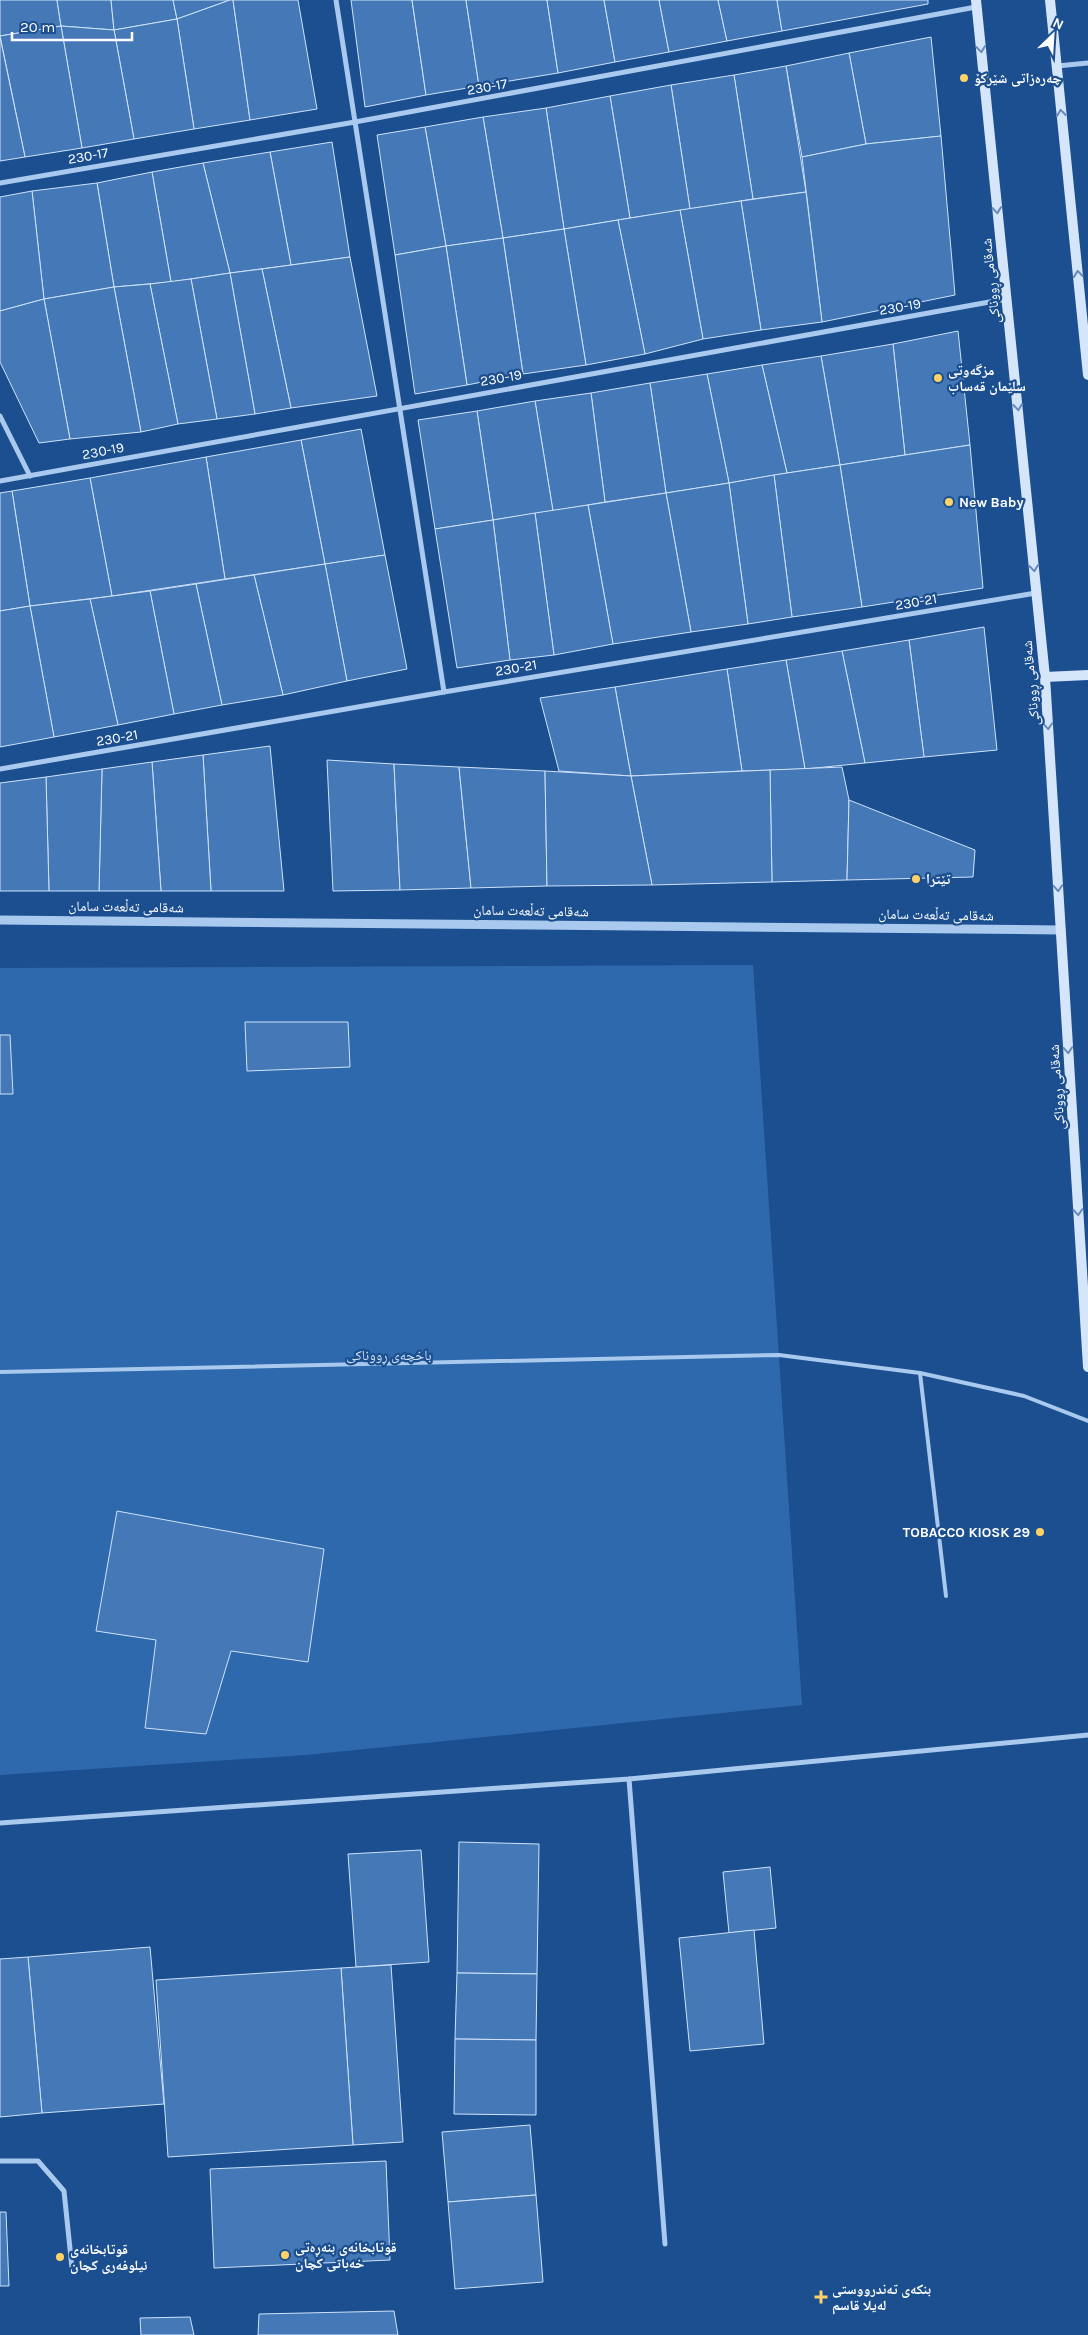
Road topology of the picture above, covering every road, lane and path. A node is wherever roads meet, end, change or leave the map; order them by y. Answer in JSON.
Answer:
{"nodes":[{"id":1,"x":336,"y":0,"type":"edge"},
{"id":2,"x":1050,"y":0,"type":"edge"},
{"id":3,"x":976,"y":4,"type":"edge"},
{"id":4,"x":1088,"y":63,"type":"edge"},
{"id":5,"x":1057,"y":66,"type":"junction"},
{"id":6,"x":355,"y":122,"type":"junction"},
{"id":7,"x":0,"y":183,"type":"edge"},
{"id":8,"x":1006,"y":299,"type":"junction"},
{"id":9,"x":1084,"y":306,"type":"edge"},
{"id":10,"x":1088,"y":375,"type":"edge"},
{"id":11,"x":400,"y":407,"type":"junction"},
{"id":12,"x":0,"y":416,"type":"edge"},
{"id":13,"x":30,"y":476,"type":"junction"},
{"id":14,"x":0,"y":481,"type":"edge"},
{"id":15,"x":1036,"y":593,"type":"junction"},
{"id":16,"x":1088,"y":675,"type":"edge"},
{"id":17,"x":1045,"y":677,"type":"junction"},
{"id":18,"x":444,"y":692,"type":"junction"},
{"id":19,"x":0,"y":769,"type":"edge"},
{"id":20,"x":0,"y":920,"type":"edge"},
{"id":21,"x":1061,"y":930,"type":"junction"},
{"id":22,"x":1088,"y":1367,"type":"edge"},
{"id":23,"x":0,"y":1372,"type":"edge"},
{"id":24,"x":920,"y":1373,"type":"junction"},
{"id":25,"x":1088,"y":1421,"type":"edge"},
{"id":26,"x":946,"y":1596,"type":"dead end"},
{"id":27,"x":1088,"y":1735,"type":"edge"},
{"id":28,"x":629,"y":1778,"type":"junction"},
{"id":29,"x":0,"y":1823,"type":"edge"},
{"id":30,"x":0,"y":2161,"type":"edge"},
{"id":31,"x":665,"y":2244,"type":"dead end"},
{"id":32,"x":72,"y":2268,"type":"dead end"}],
"edges":[{"from":1,"to":6,"type":"street"},
{"from":2,"to":5,"type":"main road"},
{"from":3,"to":6,"type":"street","name":"230-17"},
{"from":3,"to":8,"type":"main road","name":"شەقامی ڕووناکی","one_way":true},
{"from":4,"to":5,"type":"street"},
{"from":9,"to":5,"type":"main road","one_way":true},
{"from":6,"to":7,"type":"street","name":"230-17"},
{"from":6,"to":11,"type":"street"},
{"from":8,"to":11,"type":"street","name":"230-19"},
{"from":8,"to":15,"type":"main road","name":"شەقامی ڕووناکی","one_way":true},
{"from":9,"to":10,"type":"main road"},
{"from":11,"to":13,"type":"street","name":"230-19"},
{"from":11,"to":18,"type":"street"},
{"from":12,"to":13,"type":"street"},
{"from":13,"to":14,"type":"street","name":"230-19"},
{"from":15,"to":17,"type":"main road","name":"شەقامی ڕووناکی"},
{"from":15,"to":18,"type":"street","name":"230-21"},
{"from":16,"to":17,"type":"main road"},
{"from":17,"to":21,"type":"main road","name":"شەقامی ڕووناکی","one_way":true},
{"from":18,"to":19,"type":"street","name":"230-21"},
{"from":20,"to":21,"type":"street","name":"شەقامی تەڵعەت سامان"},
{"from":21,"to":22,"type":"main road","name":"شەقامی ڕووناکی","one_way":true},
{"from":23,"to":24,"type":"lane"},
{"from":24,"to":25,"type":"lane"},
{"from":24,"to":26,"type":"lane"},
{"from":27,"to":28,"type":"street"},
{"from":28,"to":29,"type":"street"},
{"from":28,"to":31,"type":"street"},
{"from":30,"to":32,"type":"street"}]}
